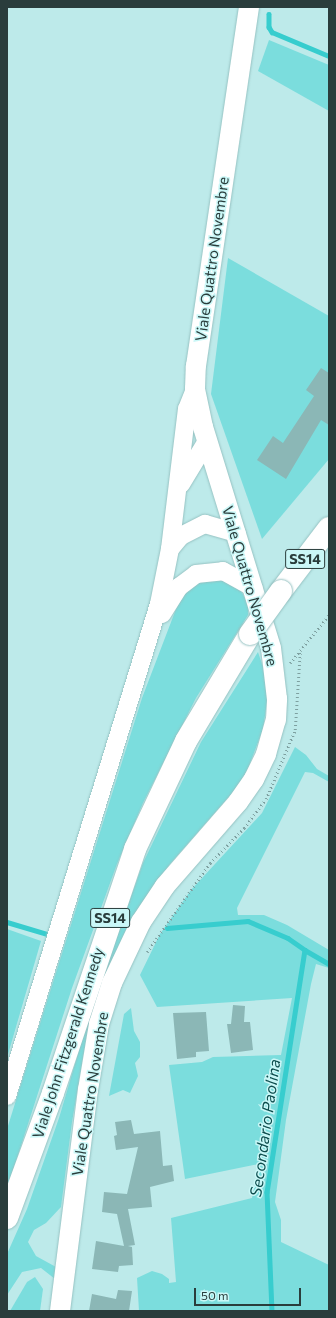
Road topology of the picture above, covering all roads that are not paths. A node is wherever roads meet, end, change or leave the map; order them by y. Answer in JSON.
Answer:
{"nodes":[{"id":1,"x":249,"y":7,"type":"edge"},
{"id":2,"x":195,"y":389,"type":"junction"},
{"id":3,"x":207,"y":441,"type":"junction"},
{"id":4,"x":177,"y":494,"type":"junction"},
{"id":5,"x":329,"y":528,"type":"edge"},
{"id":6,"x":237,"y":533,"type":"junction"},
{"id":7,"x":170,"y":549,"type":"junction"},
{"id":8,"x":254,"y":588,"type":"junction"},
{"id":9,"x":152,"y":630,"type":"junction"},
{"id":10,"x":7,"y":1096,"type":"edge"},
{"id":11,"x":7,"y":1218,"type":"edge"},
{"id":12,"x":60,"y":1311,"type":"edge"}],
"edges":[{"from":1,"to":2,"type":"main road","name":"Viale Quattro Novembre"},
{"from":2,"to":3,"type":"main road","name":"Viale Quattro Novembre"},
{"from":2,"to":4,"type":"street"},
{"from":3,"to":4,"type":"street"},
{"from":3,"to":6,"type":"main road","name":"Viale Quattro Novembre"},
{"from":4,"to":7,"type":"street"},
{"from":5,"to":11,"type":"main road","name":"Viale John Fitzgerald Kennedy","number":"SS14","bridge":true},
{"from":6,"to":7,"type":"street"},
{"from":6,"to":8,"type":"main road","name":"Viale Quattro Novembre"},
{"from":7,"to":9,"type":"street"},
{"from":8,"to":9,"type":"street"},
{"from":8,"to":12,"type":"main road","name":"Viale Quattro Novembre"},
{"from":9,"to":10,"type":"street"}]}
